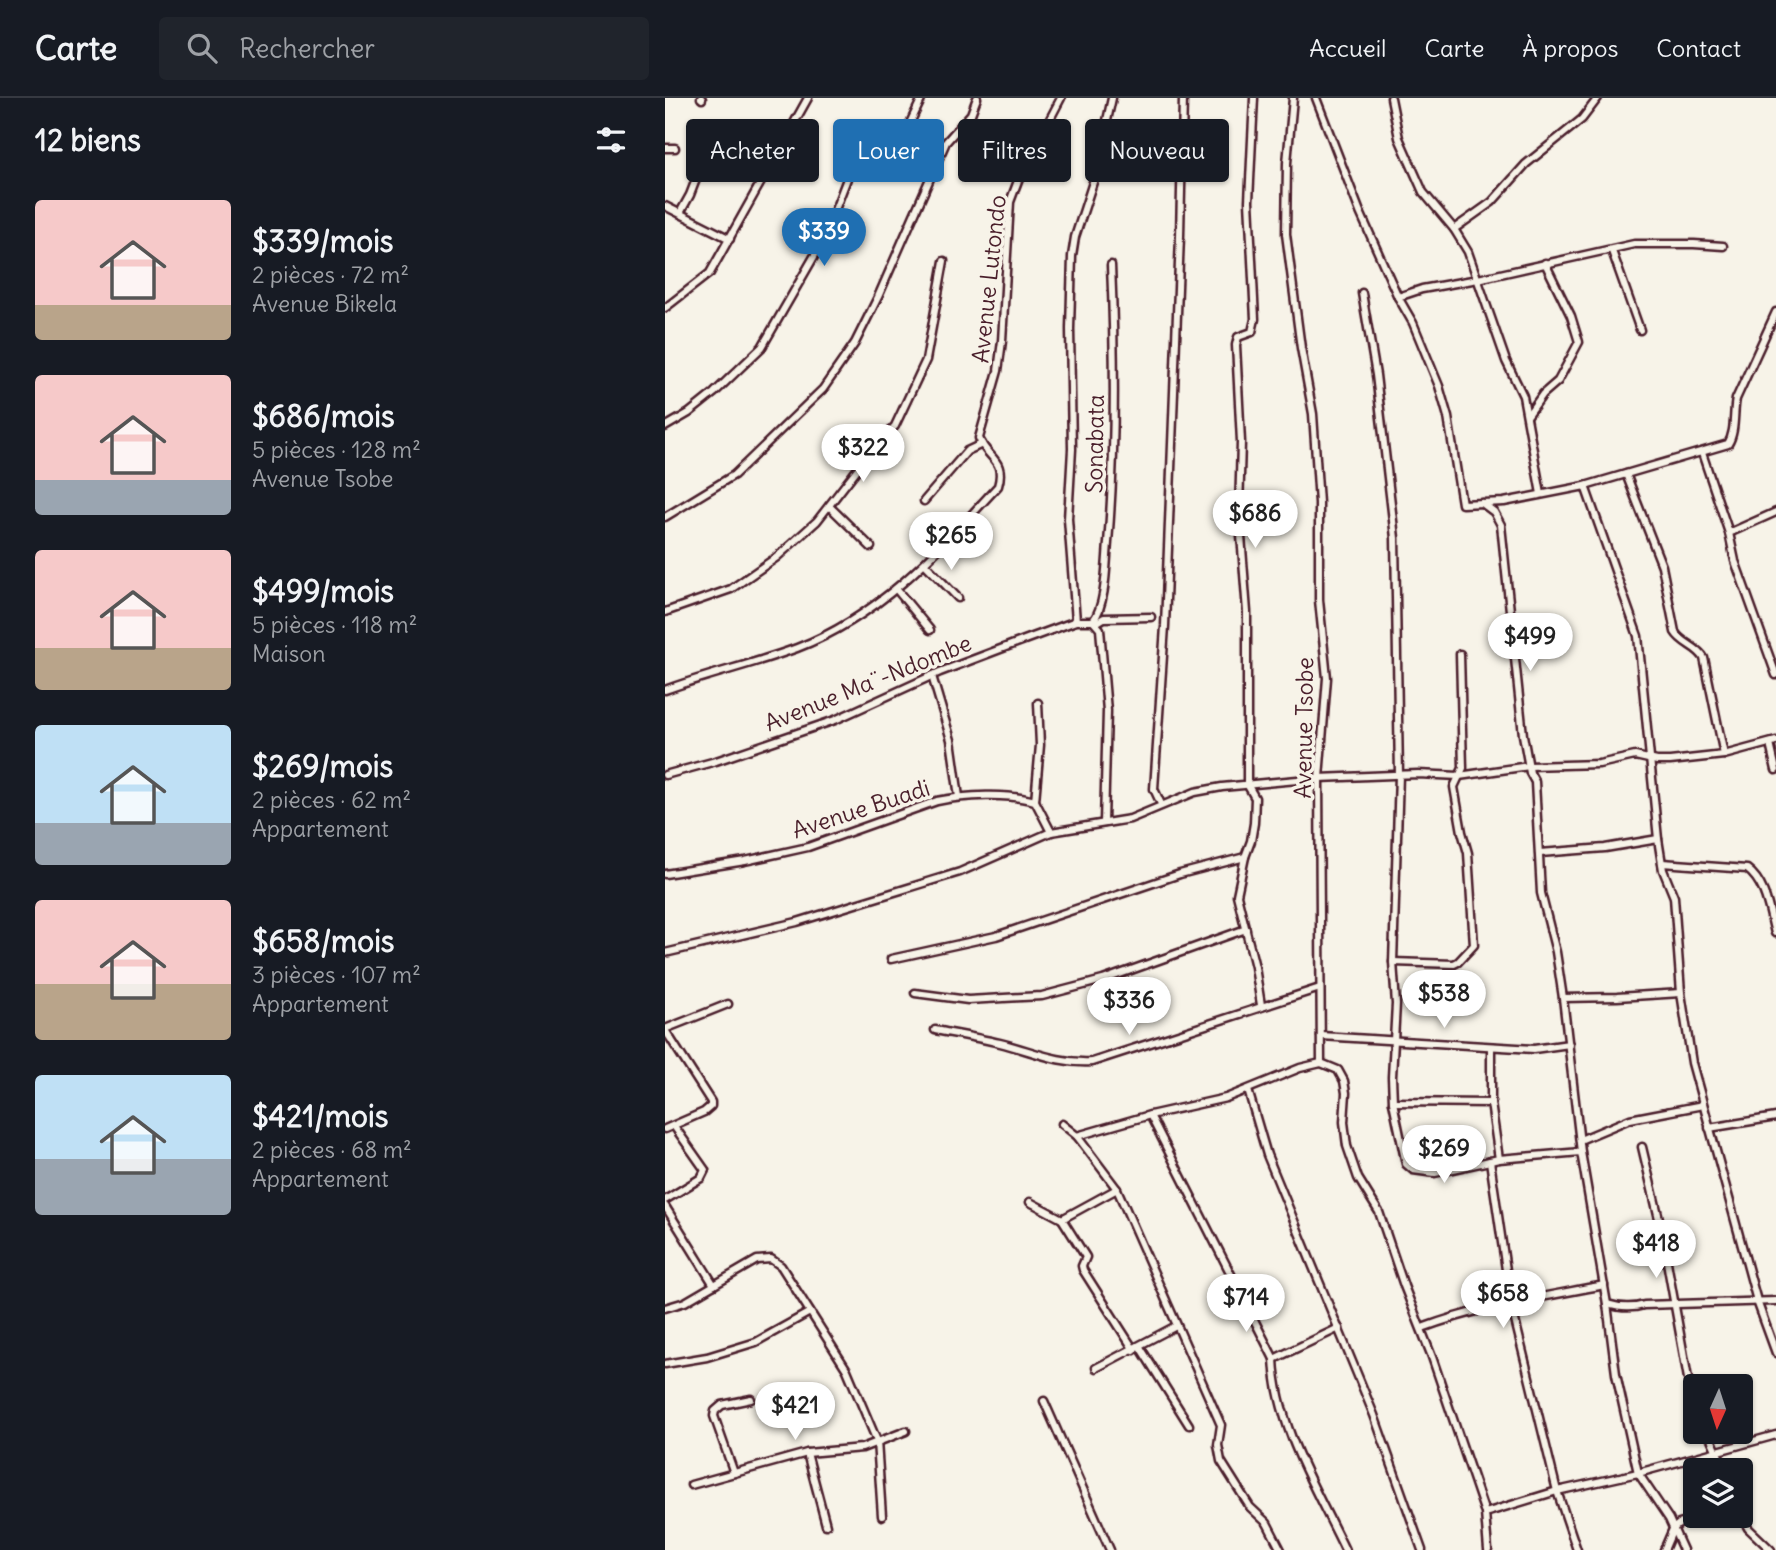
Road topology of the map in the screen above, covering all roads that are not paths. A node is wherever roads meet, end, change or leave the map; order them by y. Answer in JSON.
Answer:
{"nodes":[{"id":1,"x":808,"y":98,"type":"edge"},
{"id":2,"x":922,"y":98,"type":"edge"},
{"id":3,"x":977,"y":98,"type":"edge"},
{"id":4,"x":1061,"y":98,"type":"edge"},
{"id":5,"x":1112,"y":98,"type":"edge"},
{"id":6,"x":1182,"y":98,"type":"edge"},
{"id":7,"x":1254,"y":98,"type":"edge"},
{"id":8,"x":1316,"y":98,"type":"edge"},
{"id":9,"x":1391,"y":98,"type":"edge"},
{"id":10,"x":1598,"y":98,"type":"edge"},
{"id":11,"x":1293,"y":101,"type":"edge"},
{"id":12,"x":665,"y":148,"type":"edge"},
{"id":13,"x":675,"y":148,"type":"dead end"},
{"id":14,"x":695,"y":182,"type":"edge"},
{"id":15,"x":665,"y":206,"type":"edge"},
{"id":16,"x":680,"y":213,"type":"junction"},
{"id":17,"x":1454,"y":229,"type":"junction"},
{"id":18,"x":730,"y":239,"type":"junction"},
{"id":19,"x":1723,"y":246,"type":"dead end"},
{"id":20,"x":1612,"y":251,"type":"junction"},
{"id":21,"x":944,"y":261,"type":"dead end"},
{"id":22,"x":1545,"y":263,"type":"junction"},
{"id":23,"x":1111,"y":265,"type":"dead end"},
{"id":24,"x":1478,"y":279,"type":"junction"},
{"id":25,"x":1362,"y":293,"type":"dead end"},
{"id":26,"x":1398,"y":297,"type":"junction"},
{"id":27,"x":665,"y":308,"type":"edge"},
{"id":28,"x":1776,"y":312,"type":"edge"},
{"id":29,"x":1640,"y":330,"type":"dead end"},
{"id":30,"x":1528,"y":415,"type":"junction"},
{"id":31,"x":665,"y":427,"type":"edge"},
{"id":32,"x":982,"y":444,"type":"junction"},
{"id":33,"x":1702,"y":453,"type":"junction"},
{"id":34,"x":1626,"y":474,"type":"junction"},
{"id":35,"x":1585,"y":486,"type":"junction"},
{"id":36,"x":1541,"y":494,"type":"junction"},
{"id":37,"x":925,"y":501,"type":"dead end"},
{"id":38,"x":1504,"y":502,"type":"junction"},
{"id":39,"x":1482,"y":503,"type":"junction"},
{"id":40,"x":829,"y":506,"type":"junction"},
{"id":41,"x":1776,"y":512,"type":"edge"},
{"id":42,"x":665,"y":517,"type":"edge"},
{"id":43,"x":1499,"y":520,"type":"junction"},
{"id":44,"x":1729,"y":533,"type":"junction"},
{"id":45,"x":871,"y":547,"type":"dead end"},
{"id":46,"x":925,"y":564,"type":"junction"},
{"id":47,"x":897,"y":590,"type":"junction"},
{"id":48,"x":958,"y":598,"type":"dead end"},
{"id":49,"x":665,"y":612,"type":"edge"},
{"id":50,"x":1151,"y":617,"type":"dead end"},
{"id":51,"x":1079,"y":621,"type":"junction"},
{"id":52,"x":1094,"y":622,"type":"junction"},
{"id":53,"x":930,"y":630,"type":"dead end"},
{"id":54,"x":1460,"y":654,"type":"dead end"},
{"id":55,"x":1775,"y":670,"type":"edge"},
{"id":56,"x":932,"y":676,"type":"junction"},
{"id":57,"x":665,"y":690,"type":"edge"},
{"id":58,"x":1038,"y":703,"type":"dead end"},
{"id":59,"x":1773,"y":743,"type":"edge"},
{"id":60,"x":1724,"y":755,"type":"junction"},
{"id":61,"x":1649,"y":759,"type":"junction"},
{"id":62,"x":1529,"y":766,"type":"junction"},
{"id":63,"x":1776,"y":770,"type":"edge"},
{"id":64,"x":665,"y":775,"type":"edge"},
{"id":65,"x":1399,"y":775,"type":"junction"},
{"id":66,"x":1459,"y":776,"type":"junction"},
{"id":67,"x":1319,"y":778,"type":"junction"},
{"id":68,"x":1247,"y":784,"type":"junction"},
{"id":69,"x":959,"y":797,"type":"junction"},
{"id":70,"x":1035,"y":801,"type":"junction"},
{"id":71,"x":1161,"y":804,"type":"junction"},
{"id":72,"x":1104,"y":823,"type":"junction"},
{"id":73,"x":1051,"y":832,"type":"junction"},
{"id":74,"x":1658,"y":839,"type":"junction"},
{"id":75,"x":1540,"y":853,"type":"junction"},
{"id":76,"x":1245,"y":857,"type":"junction"},
{"id":77,"x":1662,"y":863,"type":"junction"},
{"id":78,"x":665,"y":874,"type":"edge"},
{"id":79,"x":1246,"y":929,"type":"junction"},
{"id":80,"x":1775,"y":933,"type":"edge"},
{"id":81,"x":665,"y":953,"type":"edge"},
{"id":82,"x":891,"y":959,"type":"dead end"},
{"id":83,"x":1393,"y":962,"type":"junction"},
{"id":84,"x":1320,"y":988,"type":"junction"},
{"id":85,"x":915,"y":993,"type":"dead end"},
{"id":86,"x":1681,"y":993,"type":"junction"},
{"id":87,"x":1563,"y":998,"type":"junction"},
{"id":88,"x":729,"y":1004,"type":"dead end"},
{"id":89,"x":1262,"y":1005,"type":"junction"},
{"id":90,"x":665,"y":1029,"type":"edge"},
{"id":91,"x":935,"y":1030,"type":"dead end"},
{"id":92,"x":1321,"y":1035,"type":"junction"},
{"id":93,"x":1395,"y":1041,"type":"junction"},
{"id":94,"x":1569,"y":1044,"type":"junction"},
{"id":95,"x":1492,"y":1047,"type":"junction"},
{"id":96,"x":1321,"y":1063,"type":"junction"},
{"id":97,"x":1248,"y":1090,"type":"junction"},
{"id":98,"x":1393,"y":1102,"type":"junction"},
{"id":99,"x":1490,"y":1103,"type":"junction"},
{"id":100,"x":1703,"y":1105,"type":"junction"},
{"id":101,"x":1150,"y":1115,"type":"junction"},
{"id":102,"x":1776,"y":1117,"type":"edge"},
{"id":103,"x":1062,"y":1124,"type":"dead end"},
{"id":104,"x":674,"y":1126,"type":"junction"},
{"id":105,"x":1710,"y":1128,"type":"junction"},
{"id":106,"x":665,"y":1129,"type":"edge"},
{"id":107,"x":1077,"y":1136,"type":"junction"},
{"id":108,"x":1580,"y":1140,"type":"junction"},
{"id":109,"x":1642,"y":1147,"type":"dead end"},
{"id":110,"x":1581,"y":1152,"type":"junction"},
{"id":111,"x":1499,"y":1159,"type":"junction"},
{"id":112,"x":1490,"y":1161,"type":"junction"},
{"id":113,"x":1117,"y":1189,"type":"junction"},
{"id":114,"x":665,"y":1200,"type":"edge"},
{"id":115,"x":1030,"y":1202,"type":"dead end"},
{"id":116,"x":665,"y":1206,"type":"edge"},
{"id":117,"x":1062,"y":1219,"type":"junction"},
{"id":118,"x":714,"y":1285,"type":"junction"},
{"id":119,"x":1604,"y":1285,"type":"junction"},
{"id":120,"x":1758,"y":1301,"type":"junction"},
{"id":121,"x":1776,"y":1301,"type":"edge"},
{"id":122,"x":1511,"y":1304,"type":"junction"},
{"id":123,"x":1607,"y":1304,"type":"junction"},
{"id":124,"x":1674,"y":1305,"type":"junction"},
{"id":125,"x":665,"y":1308,"type":"edge"},
{"id":126,"x":810,"y":1312,"type":"junction"},
{"id":127,"x":1176,"y":1326,"type":"junction"},
{"id":128,"x":1339,"y":1328,"type":"junction"},
{"id":129,"x":1422,"y":1328,"type":"junction"},
{"id":130,"x":1137,"y":1348,"type":"junction"},
{"id":131,"x":1776,"y":1353,"type":"edge"},
{"id":132,"x":1273,"y":1359,"type":"junction"},
{"id":133,"x":665,"y":1364,"type":"edge"},
{"id":134,"x":1096,"y":1368,"type":"dead end"},
{"id":135,"x":1687,"y":1374,"type":"edge"},
{"id":136,"x":751,"y":1399,"type":"dead end"},
{"id":137,"x":1044,"y":1401,"type":"dead end"},
{"id":138,"x":1189,"y":1425,"type":"dead end"},
{"id":139,"x":906,"y":1431,"type":"dead end"},
{"id":140,"x":1776,"y":1435,"type":"edge"},
{"id":141,"x":877,"y":1441,"type":"junction"},
{"id":142,"x":1714,"y":1444,"type":"edge"},
{"id":143,"x":1717,"y":1450,"type":"junction"},
{"id":144,"x":807,"y":1453,"type":"junction"},
{"id":145,"x":1720,"y":1458,"type":"edge"},
{"id":146,"x":734,"y":1473,"type":"junction"},
{"id":147,"x":1638,"y":1473,"type":"junction"},
{"id":148,"x":691,"y":1485,"type":"dead end"},
{"id":149,"x":1557,"y":1491,"type":"junction"},
{"id":150,"x":1485,"y":1513,"type":"junction"},
{"id":151,"x":883,"y":1516,"type":"dead end"},
{"id":152,"x":1683,"y":1523,"type":"edge"},
{"id":153,"x":826,"y":1525,"type":"dead end"},
{"id":154,"x":1748,"y":1528,"type":"edge"},
{"id":155,"x":1673,"y":1530,"type":"junction"},
{"id":156,"x":1110,"y":1550,"type":"edge"},
{"id":157,"x":1281,"y":1550,"type":"edge"},
{"id":158,"x":1345,"y":1550,"type":"edge"},
{"id":159,"x":1422,"y":1550,"type":"edge"},
{"id":160,"x":1488,"y":1550,"type":"edge"},
{"id":161,"x":1577,"y":1550,"type":"edge"},
{"id":162,"x":1664,"y":1550,"type":"edge"},
{"id":163,"x":1683,"y":1550,"type":"edge"},
{"id":164,"x":1771,"y":1550,"type":"edge"}],
"edges":[{"from":1,"to":18,"type":"street"},
{"from":2,"to":31,"type":"street"},
{"from":3,"to":42,"type":"street"},
{"from":4,"to":32,"type":"street","name":"Avenue Lutondo"},
{"from":5,"to":51,"type":"street"},
{"from":6,"to":71,"type":"street"},
{"from":7,"to":68,"type":"street"},
{"from":8,"to":26,"type":"street"},
{"from":9,"to":17,"type":"street"},
{"from":10,"to":17,"type":"street"},
{"from":11,"to":67,"type":"street","name":"Avenue Tsobe"},
{"from":12,"to":13,"type":"street"},
{"from":14,"to":16,"type":"street"},
{"from":15,"to":16,"type":"street"},
{"from":16,"to":18,"type":"street"},
{"from":17,"to":24,"type":"street"},
{"from":18,"to":27,"type":"street"},
{"from":19,"to":20,"type":"street"},
{"from":20,"to":22,"type":"street"},
{"from":20,"to":29,"type":"street"},
{"from":21,"to":40,"type":"street"},
{"from":22,"to":24,"type":"street"},
{"from":22,"to":30,"type":"street"},
{"from":23,"to":52,"type":"street","name":"Sonabata"},
{"from":24,"to":26,"type":"street"},
{"from":24,"to":30,"type":"street"},
{"from":25,"to":65,"type":"street"},
{"from":26,"to":39,"type":"street"},
{"from":28,"to":33,"type":"street"},
{"from":30,"to":36,"type":"street"},
{"from":32,"to":37,"type":"street"},
{"from":32,"to":46,"type":"street"},
{"from":33,"to":34,"type":"street"},
{"from":33,"to":44,"type":"street"},
{"from":34,"to":35,"type":"street"},
{"from":34,"to":60,"type":"street"},
{"from":35,"to":36,"type":"street"},
{"from":35,"to":61,"type":"street"},
{"from":36,"to":38,"type":"street"},
{"from":38,"to":39,"type":"street"},
{"from":38,"to":43,"type":"street"},
{"from":39,"to":43,"type":"street"},
{"from":40,"to":45,"type":"street"},
{"from":40,"to":49,"type":"street"},
{"from":41,"to":44,"type":"street"},
{"from":43,"to":62,"type":"street"},
{"from":44,"to":55,"type":"street"},
{"from":46,"to":47,"type":"street"},
{"from":46,"to":48,"type":"street"},
{"from":47,"to":53,"type":"street"},
{"from":47,"to":57,"type":"street"},
{"from":50,"to":52,"type":"street"},
{"from":51,"to":52,"type":"street"},
{"from":51,"to":56,"type":"street","name":"Avenue Ma¨-Ndombe"},
{"from":52,"to":72,"type":"street"},
{"from":54,"to":66,"type":"street"},
{"from":56,"to":64,"type":"street","name":"Avenue Ma¨-Ndombe"},
{"from":56,"to":69,"type":"street"},
{"from":58,"to":70,"type":"street"},
{"from":59,"to":60,"type":"street"},
{"from":59,"to":63,"type":"street"},
{"from":60,"to":61,"type":"street"},
{"from":61,"to":62,"type":"street"},
{"from":61,"to":74,"type":"street"},
{"from":62,"to":66,"type":"street"},
{"from":62,"to":75,"type":"street"},
{"from":65,"to":66,"type":"street"},
{"from":65,"to":67,"type":"street"},
{"from":65,"to":83,"type":"street"},
{"from":66,"to":83,"type":"street"},
{"from":67,"to":68,"type":"street"},
{"from":67,"to":84,"type":"street","name":"Avenue Tsobe"},
{"from":68,"to":71,"type":"street"},
{"from":68,"to":76,"type":"street"},
{"from":69,"to":70,"type":"street","name":"Avenue Buadi"},
{"from":69,"to":78,"type":"street","name":"Avenue Buadi"},
{"from":70,"to":73,"type":"street"},
{"from":71,"to":72,"type":"street"},
{"from":72,"to":73,"type":"street"},
{"from":73,"to":81,"type":"street"},
{"from":74,"to":75,"type":"street"},
{"from":74,"to":77,"type":"street"},
{"from":75,"to":87,"type":"street"},
{"from":76,"to":79,"type":"street"},
{"from":76,"to":82,"type":"street"},
{"from":77,"to":80,"type":"street"},
{"from":77,"to":86,"type":"street"},
{"from":79,"to":85,"type":"street"},
{"from":79,"to":89,"type":"street"},
{"from":83,"to":93,"type":"street"},
{"from":84,"to":89,"type":"street"},
{"from":84,"to":92,"type":"street","name":"Avenue Tsobe"},
{"from":86,"to":87,"type":"street"},
{"from":86,"to":100,"type":"street"},
{"from":87,"to":94,"type":"street"},
{"from":88,"to":90,"type":"street"},
{"from":89,"to":91,"type":"street"},
{"from":90,"to":104,"type":"street"},
{"from":92,"to":93,"type":"street"},
{"from":92,"to":96,"type":"street","name":"Avenue Tsobe"},
{"from":93,"to":95,"type":"street"},
{"from":93,"to":98,"type":"street"},
{"from":94,"to":95,"type":"street"},
{"from":94,"to":108,"type":"street"},
{"from":95,"to":99,"type":"street"},
{"from":96,"to":97,"type":"street"},
{"from":96,"to":129,"type":"street"},
{"from":97,"to":101,"type":"street"},
{"from":97,"to":128,"type":"street"},
{"from":98,"to":99,"type":"street"},
{"from":98,"to":112,"type":"street"},
{"from":99,"to":111,"type":"street"},
{"from":100,"to":105,"type":"street"},
{"from":100,"to":108,"type":"street"},
{"from":101,"to":107,"type":"street"},
{"from":101,"to":132,"type":"street"},
{"from":102,"to":105,"type":"street"},
{"from":103,"to":107,"type":"street"},
{"from":104,"to":106,"type":"street"},
{"from":104,"to":114,"type":"street"},
{"from":105,"to":120,"type":"street"},
{"from":107,"to":113,"type":"street"},
{"from":108,"to":110,"type":"street"},
{"from":109,"to":124,"type":"street"},
{"from":110,"to":111,"type":"street"},
{"from":110,"to":119,"type":"street"},
{"from":111,"to":112,"type":"street"},
{"from":112,"to":122,"type":"street"},
{"from":113,"to":117,"type":"street"},
{"from":113,"to":127,"type":"street"},
{"from":115,"to":117,"type":"street"},
{"from":116,"to":118,"type":"street"},
{"from":117,"to":130,"type":"street"},
{"from":118,"to":125,"type":"street"},
{"from":118,"to":126,"type":"street"},
{"from":119,"to":122,"type":"street"},
{"from":119,"to":123,"type":"street"},
{"from":120,"to":121,"type":"street"},
{"from":120,"to":124,"type":"street"},
{"from":120,"to":131,"type":"street"},
{"from":122,"to":129,"type":"street"},
{"from":122,"to":149,"type":"street"},
{"from":123,"to":124,"type":"street"},
{"from":123,"to":147,"type":"street"},
{"from":124,"to":135,"type":"street"},
{"from":126,"to":133,"type":"street"},
{"from":126,"to":141,"type":"street"},
{"from":127,"to":130,"type":"street"},
{"from":127,"to":157,"type":"street"},
{"from":128,"to":132,"type":"street"},
{"from":128,"to":159,"type":"street"},
{"from":129,"to":150,"type":"street"},
{"from":130,"to":134,"type":"street"},
{"from":130,"to":138,"type":"street"},
{"from":132,"to":158,"type":"street"},
{"from":136,"to":146,"type":"street"},
{"from":137,"to":156,"type":"street"},
{"from":139,"to":141,"type":"street"},
{"from":140,"to":143,"type":"street"},
{"from":141,"to":144,"type":"street"},
{"from":141,"to":151,"type":"street"},
{"from":142,"to":143,"type":"street"},
{"from":143,"to":145,"type":"street"},
{"from":143,"to":147,"type":"street"},
{"from":144,"to":146,"type":"street"},
{"from":144,"to":153,"type":"street"},
{"from":146,"to":148,"type":"street"},
{"from":147,"to":149,"type":"street"},
{"from":147,"to":155,"type":"street"},
{"from":149,"to":150,"type":"street"},
{"from":149,"to":161,"type":"street"},
{"from":150,"to":160,"type":"street"},
{"from":152,"to":155,"type":"street"},
{"from":154,"to":164,"type":"street"},
{"from":155,"to":162,"type":"street"},
{"from":155,"to":163,"type":"street"}]}
